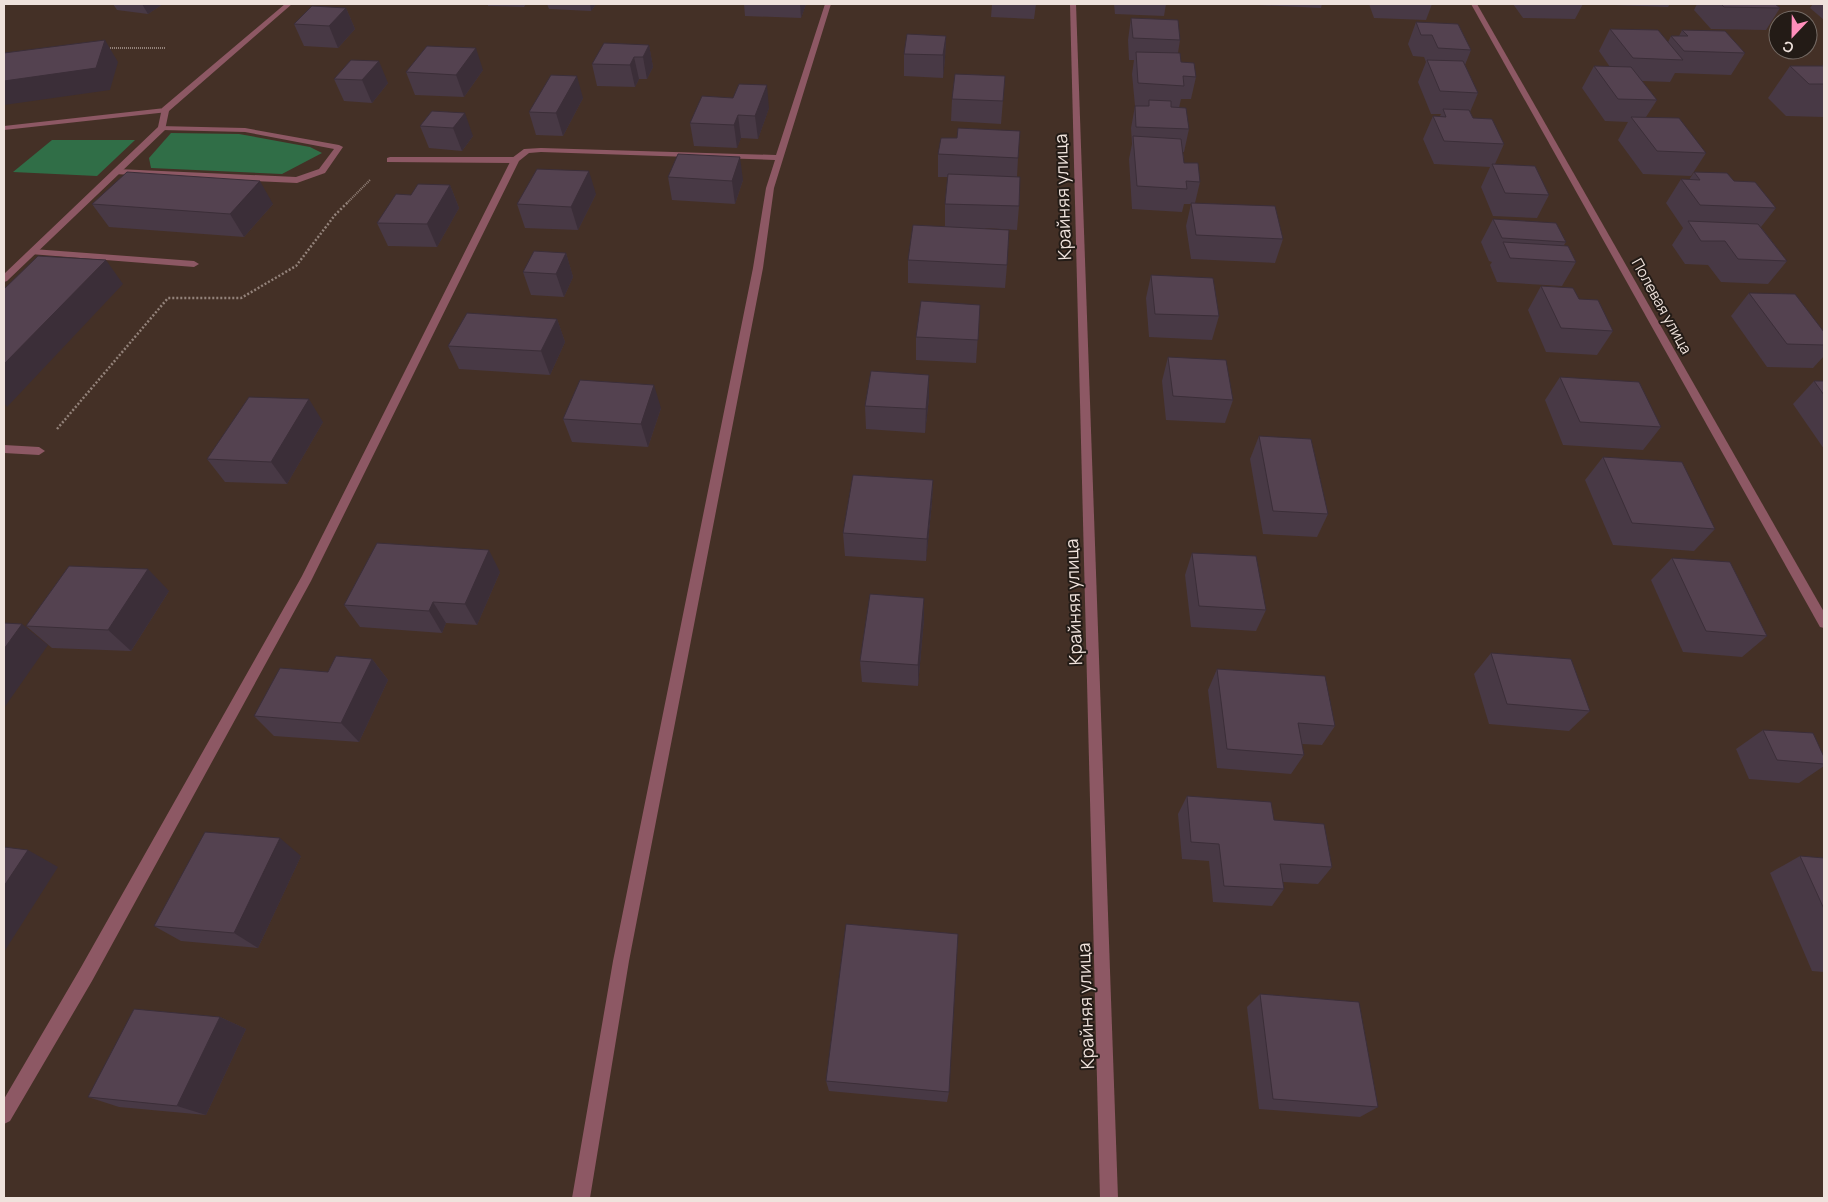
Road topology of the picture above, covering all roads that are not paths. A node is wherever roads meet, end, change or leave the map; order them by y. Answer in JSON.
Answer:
{"nodes":[{"id":1,"x":289,"y":4,"type":"edge"},
{"id":2,"x":828,"y":4,"type":"edge"},
{"id":3,"x":1074,"y":4,"type":"edge"},
{"id":4,"x":1474,"y":4,"type":"edge"},
{"id":5,"x":165,"y":110,"type":"junction"},
{"id":6,"x":4,"y":128,"type":"edge"},
{"id":7,"x":162,"y":128,"type":"junction"},
{"id":8,"x":779,"y":158,"type":"junction"},
{"id":9,"x":390,"y":160,"type":"road end"},
{"id":10,"x":515,"y":160,"type":"junction"},
{"id":11,"x":117,"y":172,"type":"junction"},
{"id":12,"x":33,"y":252,"type":"junction"},
{"id":13,"x":194,"y":264,"type":"dead end"},
{"id":14,"x":4,"y":279,"type":"edge"},
{"id":15,"x":4,"y":448,"type":"edge"},
{"id":16,"x":39,"y":451,"type":"road end"},
{"id":17,"x":1824,"y":622,"type":"edge"},
{"id":18,"x":4,"y":1115,"type":"edge"},
{"id":19,"x":581,"y":1198,"type":"edge"},
{"id":20,"x":1109,"y":1198,"type":"edge"}],
"edges":[{"from":1,"to":5,"type":"street"},
{"from":2,"to":8,"type":"street"},
{"from":3,"to":20,"type":"street","name":"Крайняя улица"},
{"from":4,"to":17,"type":"street","name":"Полевая улица"},
{"from":5,"to":6,"type":"street"},
{"from":5,"to":7,"type":"street"},
{"from":7,"to":11,"type":"street"},
{"from":7,"to":11,"type":"street"},
{"from":8,"to":10,"type":"street"},
{"from":8,"to":19,"type":"street"},
{"from":9,"to":10,"type":"street"},
{"from":10,"to":18,"type":"street"},
{"from":11,"to":12,"type":"street"},
{"from":12,"to":13,"type":"street"},
{"from":12,"to":14,"type":"street"},
{"from":15,"to":16,"type":"street"}]}
